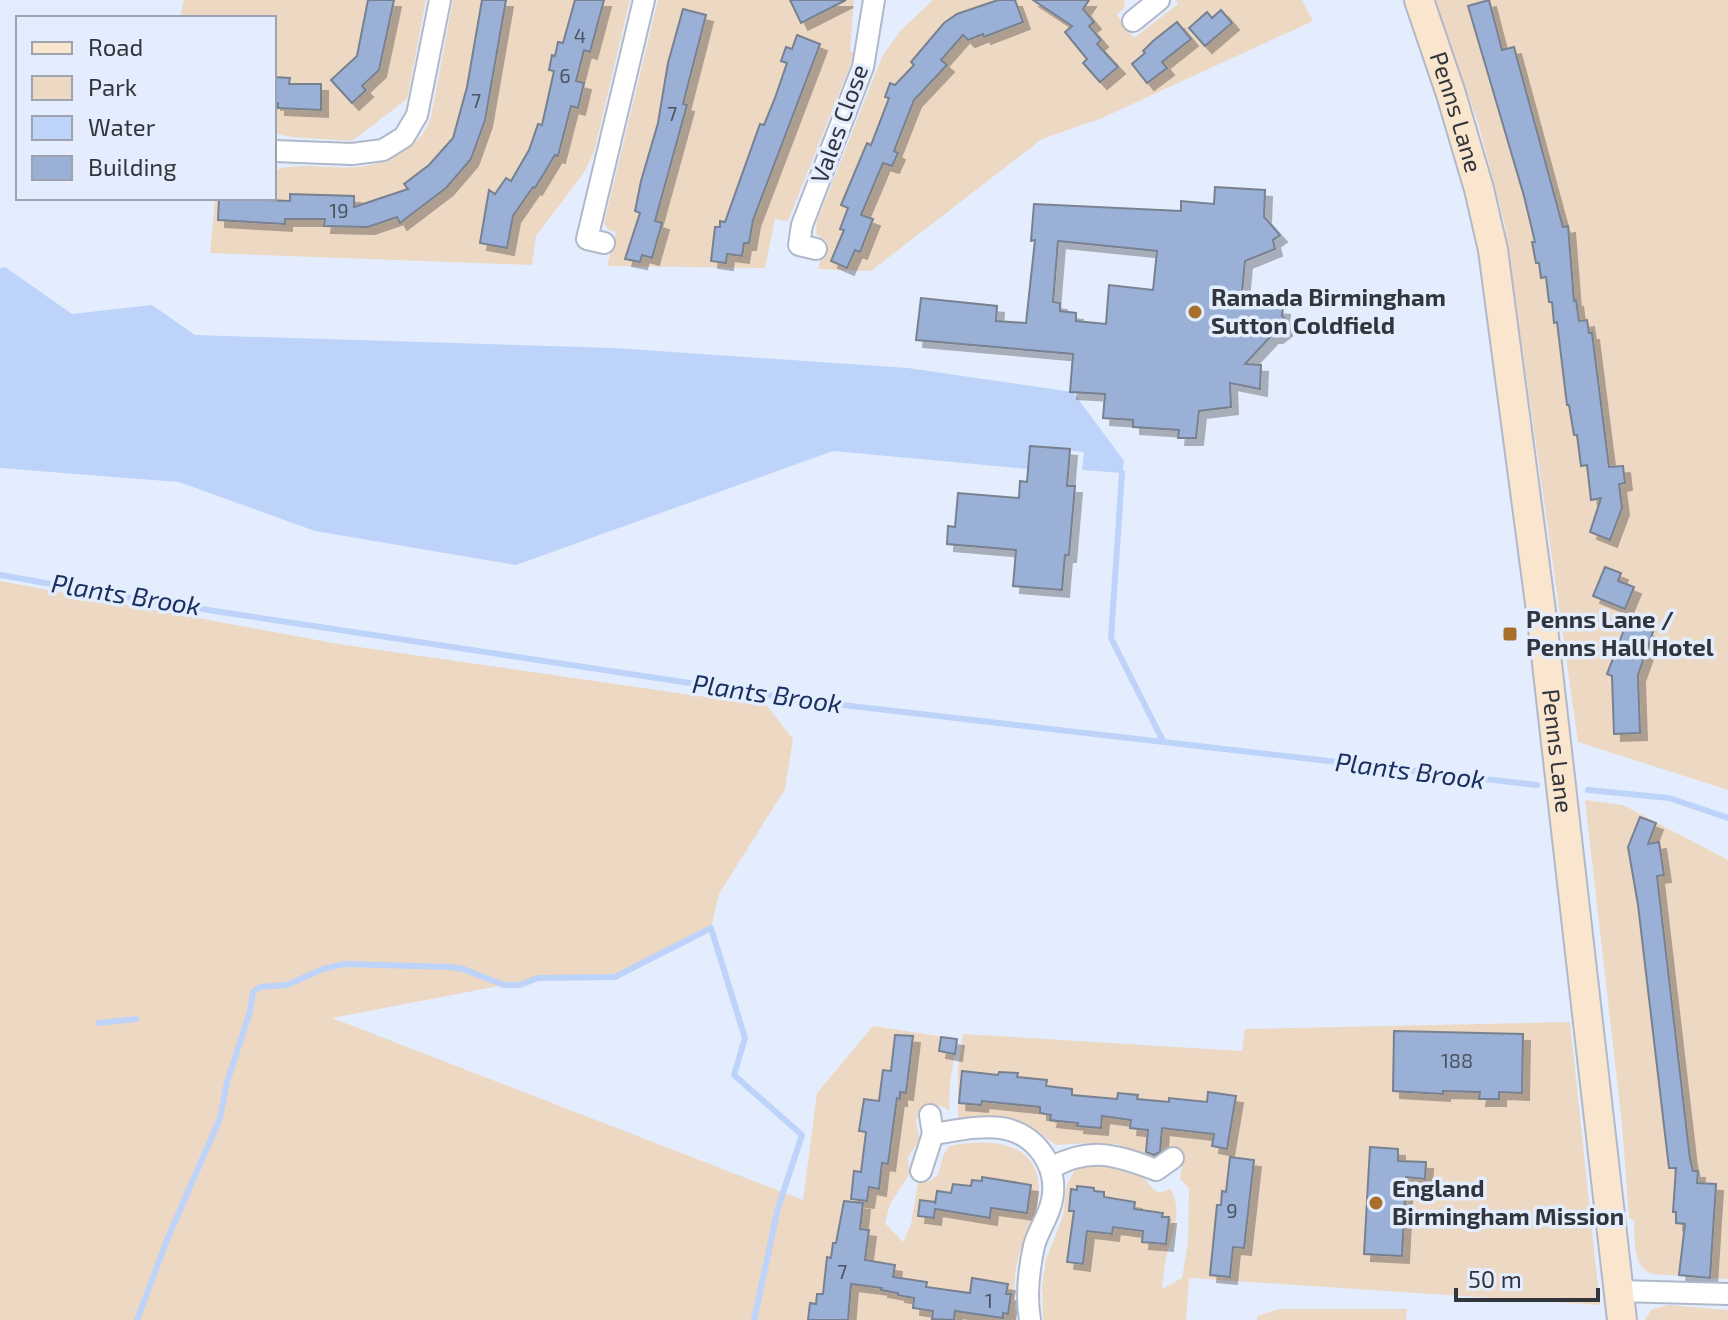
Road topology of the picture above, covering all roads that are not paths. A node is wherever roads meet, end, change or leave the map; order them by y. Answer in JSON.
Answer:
{"nodes":[{"id":1,"x":440,"y":0,"type":"edge"},
{"id":2,"x":644,"y":0,"type":"edge"},
{"id":3,"x":874,"y":0,"type":"edge"},
{"id":4,"x":1419,"y":0,"type":"edge"},
{"id":5,"x":276,"y":151,"type":"edge"},
{"id":6,"x":587,"y":240,"type":"dead end"},
{"id":7,"x":799,"y":245,"type":"dead end"},
{"id":8,"x":1173,"y":1158,"type":"dead end"},
{"id":9,"x":1051,"y":1168,"type":"junction"},
{"id":10,"x":921,"y":1171,"type":"dead end"},
{"id":11,"x":1619,"y":1291,"type":"junction"},
{"id":12,"x":1728,"y":1294,"type":"edge"},
{"id":13,"x":1030,"y":1320,"type":"edge"},
{"id":14,"x":1622,"y":1320,"type":"edge"}],
"edges":[{"from":1,"to":5,"type":"street"},
{"from":2,"to":6,"type":"street"},
{"from":3,"to":7,"type":"street","name":"Vales Close"},
{"from":4,"to":11,"type":"main road","name":"Penns Lane"},
{"from":8,"to":9,"type":"street"},
{"from":9,"to":10,"type":"street"},
{"from":9,"to":13,"type":"street"},
{"from":11,"to":12,"type":"street"},
{"from":11,"to":14,"type":"main road","name":"Penns Lane"}]}
